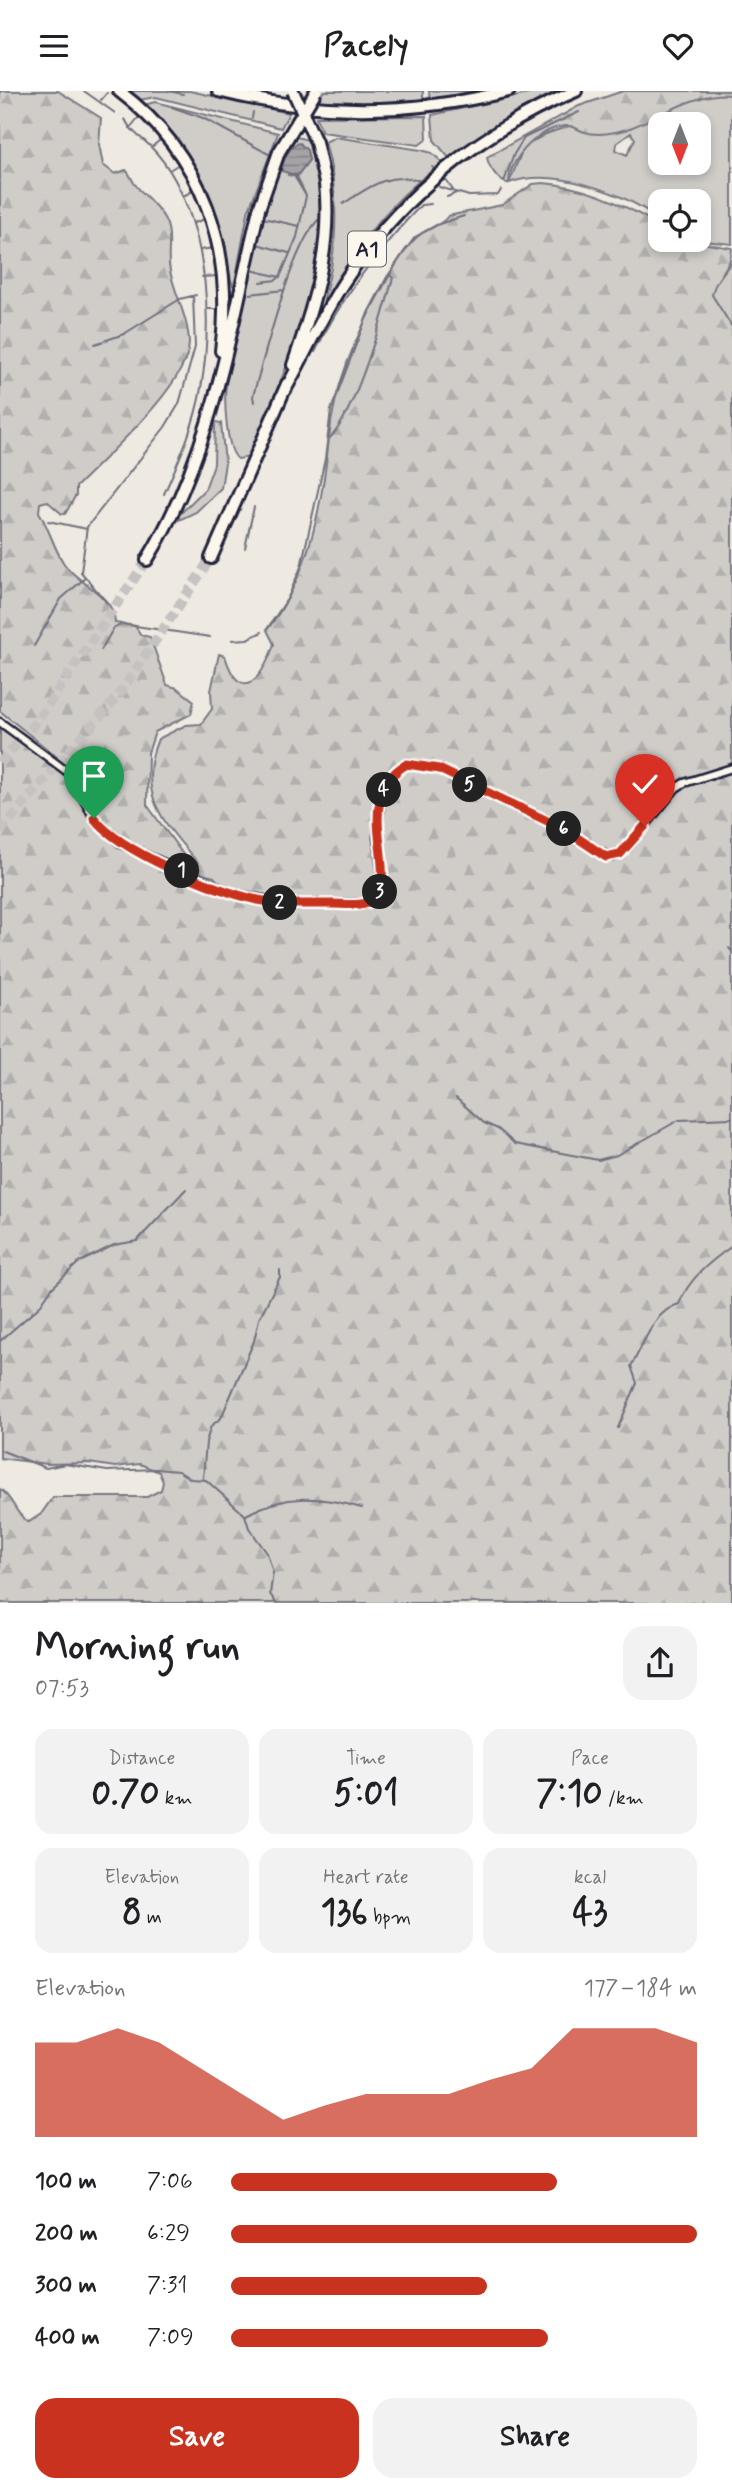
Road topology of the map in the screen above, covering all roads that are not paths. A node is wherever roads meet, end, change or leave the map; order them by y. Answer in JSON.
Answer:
{"nodes":[{"id":1,"x":119,"y":91,"type":"edge"},
{"id":2,"x":218,"y":91,"type":"edge"},
{"id":3,"x":293,"y":91,"type":"edge"},
{"id":4,"x":316,"y":91,"type":"edge"},
{"id":5,"x":509,"y":91,"type":"edge"},
{"id":6,"x":576,"y":91,"type":"edge"},
{"id":7,"x":221,"y":378,"type":"junction"},
{"id":8,"x":285,"y":390,"type":"junction"},
{"id":9,"x":211,"y":558,"type":"tunnel mouth"},
{"id":10,"x":147,"y":560,"type":"tunnel mouth"},
{"id":11,"x":0,"y":722,"type":"edge"},
{"id":12,"x":732,"y":768,"type":"edge"}],
"edges":[{"from":1,"to":7,"type":"highway"},
{"from":2,"to":5,"type":"highway"},
{"from":3,"to":8,"type":"highway","bridge":true},
{"from":4,"to":7,"type":"highway","bridge":true},
{"from":6,"to":8,"type":"highway","number":"A1"},
{"from":7,"to":10,"type":"highway"},
{"from":8,"to":9,"type":"highway","number":"A1"},
{"from":11,"to":12,"type":"street"}]}
